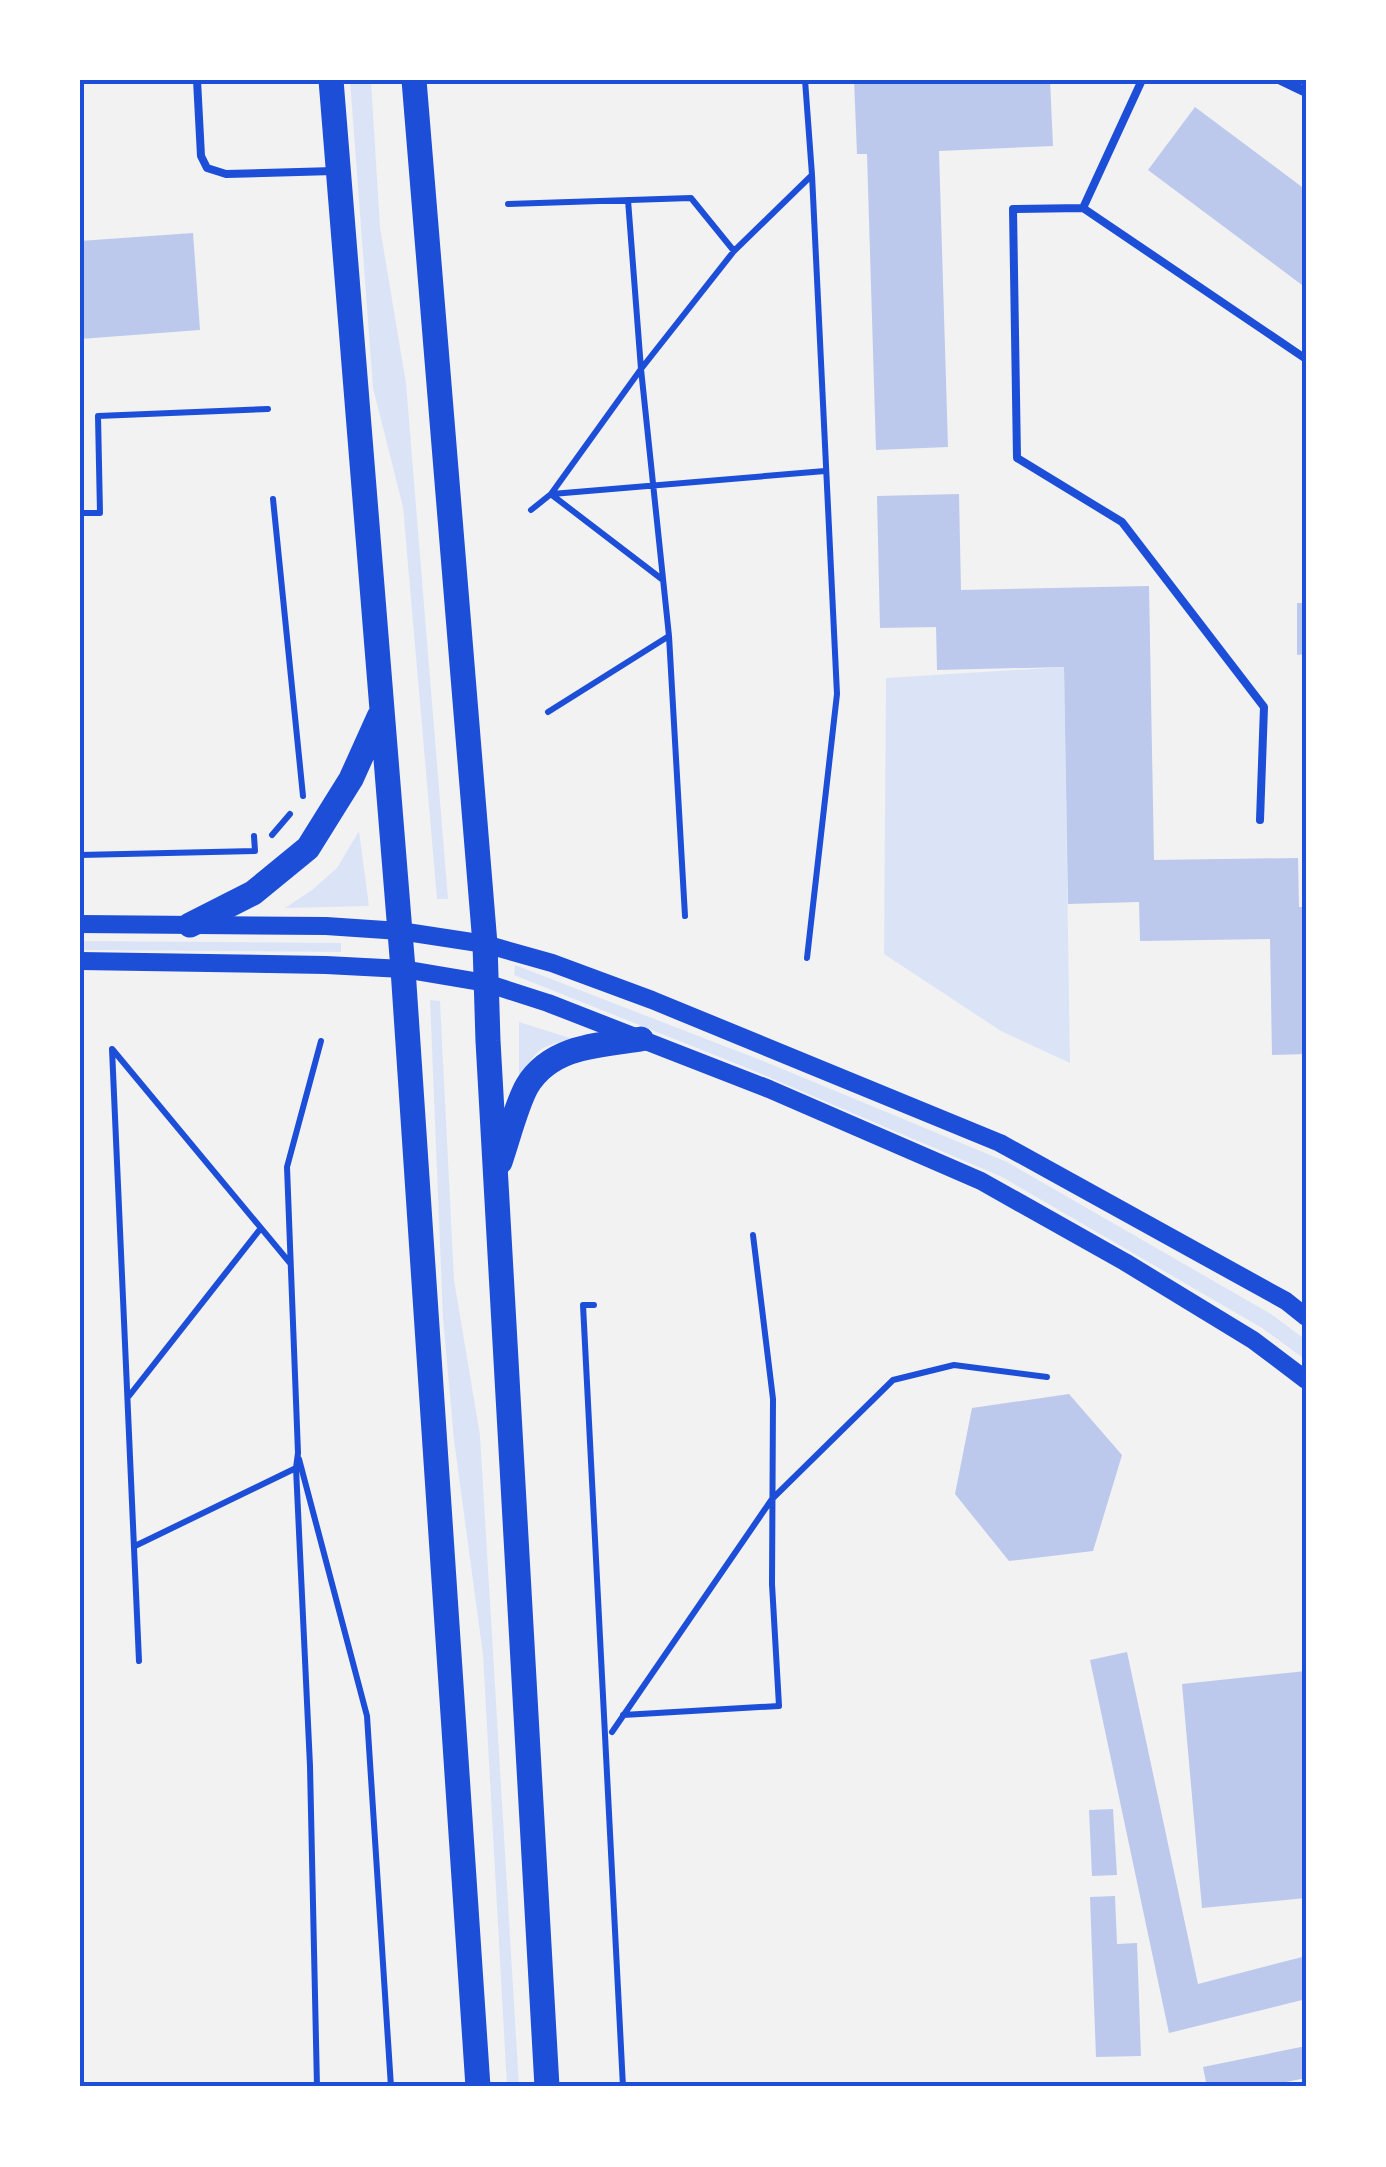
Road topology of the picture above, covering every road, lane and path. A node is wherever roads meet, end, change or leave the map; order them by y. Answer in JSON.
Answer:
{"nodes":[{"id":1,"x":197,"y":80,"type":"edge"},
{"id":2,"x":331,"y":80,"type":"edge"},
{"id":3,"x":414,"y":80,"type":"edge"},
{"id":4,"x":805,"y":80,"type":"edge"},
{"id":5,"x":1142,"y":80,"type":"edge"},
{"id":6,"x":1281,"y":80,"type":"edge"},
{"id":7,"x":1306,"y":92,"type":"edge"},
{"id":8,"x":338,"y":170,"type":"junction"},
{"id":9,"x":812,"y":176,"type":"junction"},
{"id":10,"x":628,"y":200,"type":"junction"},
{"id":11,"x":508,"y":204,"type":"dead end"},
{"id":12,"x":1083,"y":208,"type":"junction"},
{"id":13,"x":734,"y":250,"type":"junction"},
{"id":14,"x":1306,"y":359,"type":"edge"},
{"id":15,"x":641,"y":369,"type":"junction"},
{"id":16,"x":268,"y":410,"type":"dead end"},
{"id":17,"x":826,"y":471,"type":"junction"},
{"id":18,"x":653,"y":487,"type":"junction"},
{"id":19,"x":551,"y":494,"type":"junction"},
{"id":20,"x":273,"y":499,"type":"dead end"},
{"id":21,"x":531,"y":510,"type":"dead end"},
{"id":22,"x":80,"y":513,"type":"edge"},
{"id":23,"x":663,"y":580,"type":"junction"},
{"id":24,"x":669,"y":636,"type":"junction"},
{"id":25,"x":381,"y":712,"type":"junction"},
{"id":26,"x":548,"y":712,"type":"dead end"},
{"id":27,"x":1260,"y":820,"type":"dead end"},
{"id":28,"x":254,"y":836,"type":"dead end"},
{"id":29,"x":271,"y":836,"type":"dead end"},
{"id":30,"x":80,"y":855,"type":"edge"},
{"id":31,"x":686,"y":916,"type":"dead end"},
{"id":32,"x":80,"y":924,"type":"edge"},
{"id":33,"x":190,"y":925,"type":"junction"},
{"id":34,"x":400,"y":931,"type":"junction"},
{"id":35,"x":485,"y":944,"type":"junction"},
{"id":36,"x":807,"y":958,"type":"dead end"},
{"id":37,"x":80,"y":962,"type":"edge"},
{"id":38,"x":403,"y":969,"type":"junction"},
{"id":39,"x":486,"y":983,"type":"junction"},
{"id":40,"x":641,"y":1040,"type":"junction"},
{"id":41,"x":322,"y":1041,"type":"dead end"},
{"id":42,"x":497,"y":1172,"type":"junction"},
{"id":43,"x":261,"y":1228,"type":"junction"},
{"id":44,"x":753,"y":1236,"type":"dead end"},
{"id":45,"x":291,"y":1264,"type":"junction"},
{"id":46,"x":594,"y":1305,"type":"dead end"},
{"id":47,"x":1306,"y":1317,"type":"edge"},
{"id":48,"x":1047,"y":1377,"type":"dead end"},
{"id":49,"x":1306,"y":1380,"type":"edge"},
{"id":50,"x":128,"y":1398,"type":"junction"},
{"id":51,"x":298,"y":1453,"type":"junction"},
{"id":52,"x":296,"y":1468,"type":"junction"},
{"id":53,"x":772,"y":1499,"type":"junction"},
{"id":54,"x":134,"y":1546,"type":"junction"},
{"id":55,"x":139,"y":1661,"type":"dead end"},
{"id":56,"x":623,"y":1714,"type":"junction"},
{"id":57,"x":612,"y":1732,"type":"dead end"},
{"id":58,"x":317,"y":2087,"type":"edge"},
{"id":59,"x":391,"y":2087,"type":"edge"},
{"id":60,"x":478,"y":2087,"type":"edge"},
{"id":61,"x":547,"y":2087,"type":"edge"},
{"id":62,"x":623,"y":2087,"type":"edge"}],
"edges":[{"from":1,"to":8,"type":"lane"},
{"from":2,"to":8,"type":"main road"},
{"from":3,"to":35,"type":"main road"},
{"from":4,"to":9,"type":"path"},
{"from":5,"to":12,"type":"lane"},
{"from":6,"to":7,"type":"street"},
{"from":8,"to":25,"type":"main road"},
{"from":9,"to":13,"type":"path"},
{"from":9,"to":17,"type":"path"},
{"from":10,"to":11,"type":"path"},
{"from":10,"to":13,"type":"path"},
{"from":10,"to":15,"type":"path"},
{"from":12,"to":14,"type":"lane"},
{"from":12,"to":27,"type":"lane"},
{"from":13,"to":15,"type":"path"},
{"from":15,"to":18,"type":"path"},
{"from":15,"to":19,"type":"path"},
{"from":16,"to":22,"type":"path"},
{"from":17,"to":18,"type":"path"},
{"from":17,"to":36,"type":"path"},
{"from":18,"to":19,"type":"path"},
{"from":18,"to":23,"type":"path"},
{"from":19,"to":21,"type":"path"},
{"from":19,"to":23,"type":"path"},
{"from":20,"to":29,"type":"path"},
{"from":23,"to":24,"type":"path"},
{"from":24,"to":26,"type":"path"},
{"from":24,"to":31,"type":"path"},
{"from":25,"to":33,"type":"main road"},
{"from":25,"to":34,"type":"main road"},
{"from":28,"to":30,"type":"path"},
{"from":32,"to":33,"type":"street"},
{"from":33,"to":34,"type":"street"},
{"from":34,"to":35,"type":"street"},
{"from":34,"to":38,"type":"main road"},
{"from":35,"to":39,"type":"main road"},
{"from":35,"to":47,"type":"street"},
{"from":37,"to":38,"type":"street"},
{"from":38,"to":39,"type":"street"},
{"from":38,"to":60,"type":"main road"},
{"from":39,"to":40,"type":"street"},
{"from":39,"to":42,"type":"main road"},
{"from":40,"to":42,"type":"main road"},
{"from":40,"to":49,"type":"street"},
{"from":41,"to":45,"type":"path"},
{"from":42,"to":61,"type":"main road"},
{"from":43,"to":45,"type":"path"},
{"from":43,"to":50,"type":"path"},
{"from":43,"to":50,"type":"path"},
{"from":44,"to":53,"type":"path"},
{"from":45,"to":51,"type":"path"},
{"from":46,"to":62,"type":"path"},
{"from":48,"to":53,"type":"path"},
{"from":50,"to":54,"type":"path"},
{"from":51,"to":52,"type":"path"},
{"from":51,"to":59,"type":"path"},
{"from":52,"to":54,"type":"path"},
{"from":52,"to":58,"type":"path"},
{"from":53,"to":56,"type":"path"},
{"from":53,"to":56,"type":"path"},
{"from":54,"to":55,"type":"path"},
{"from":56,"to":57,"type":"path"}]}
